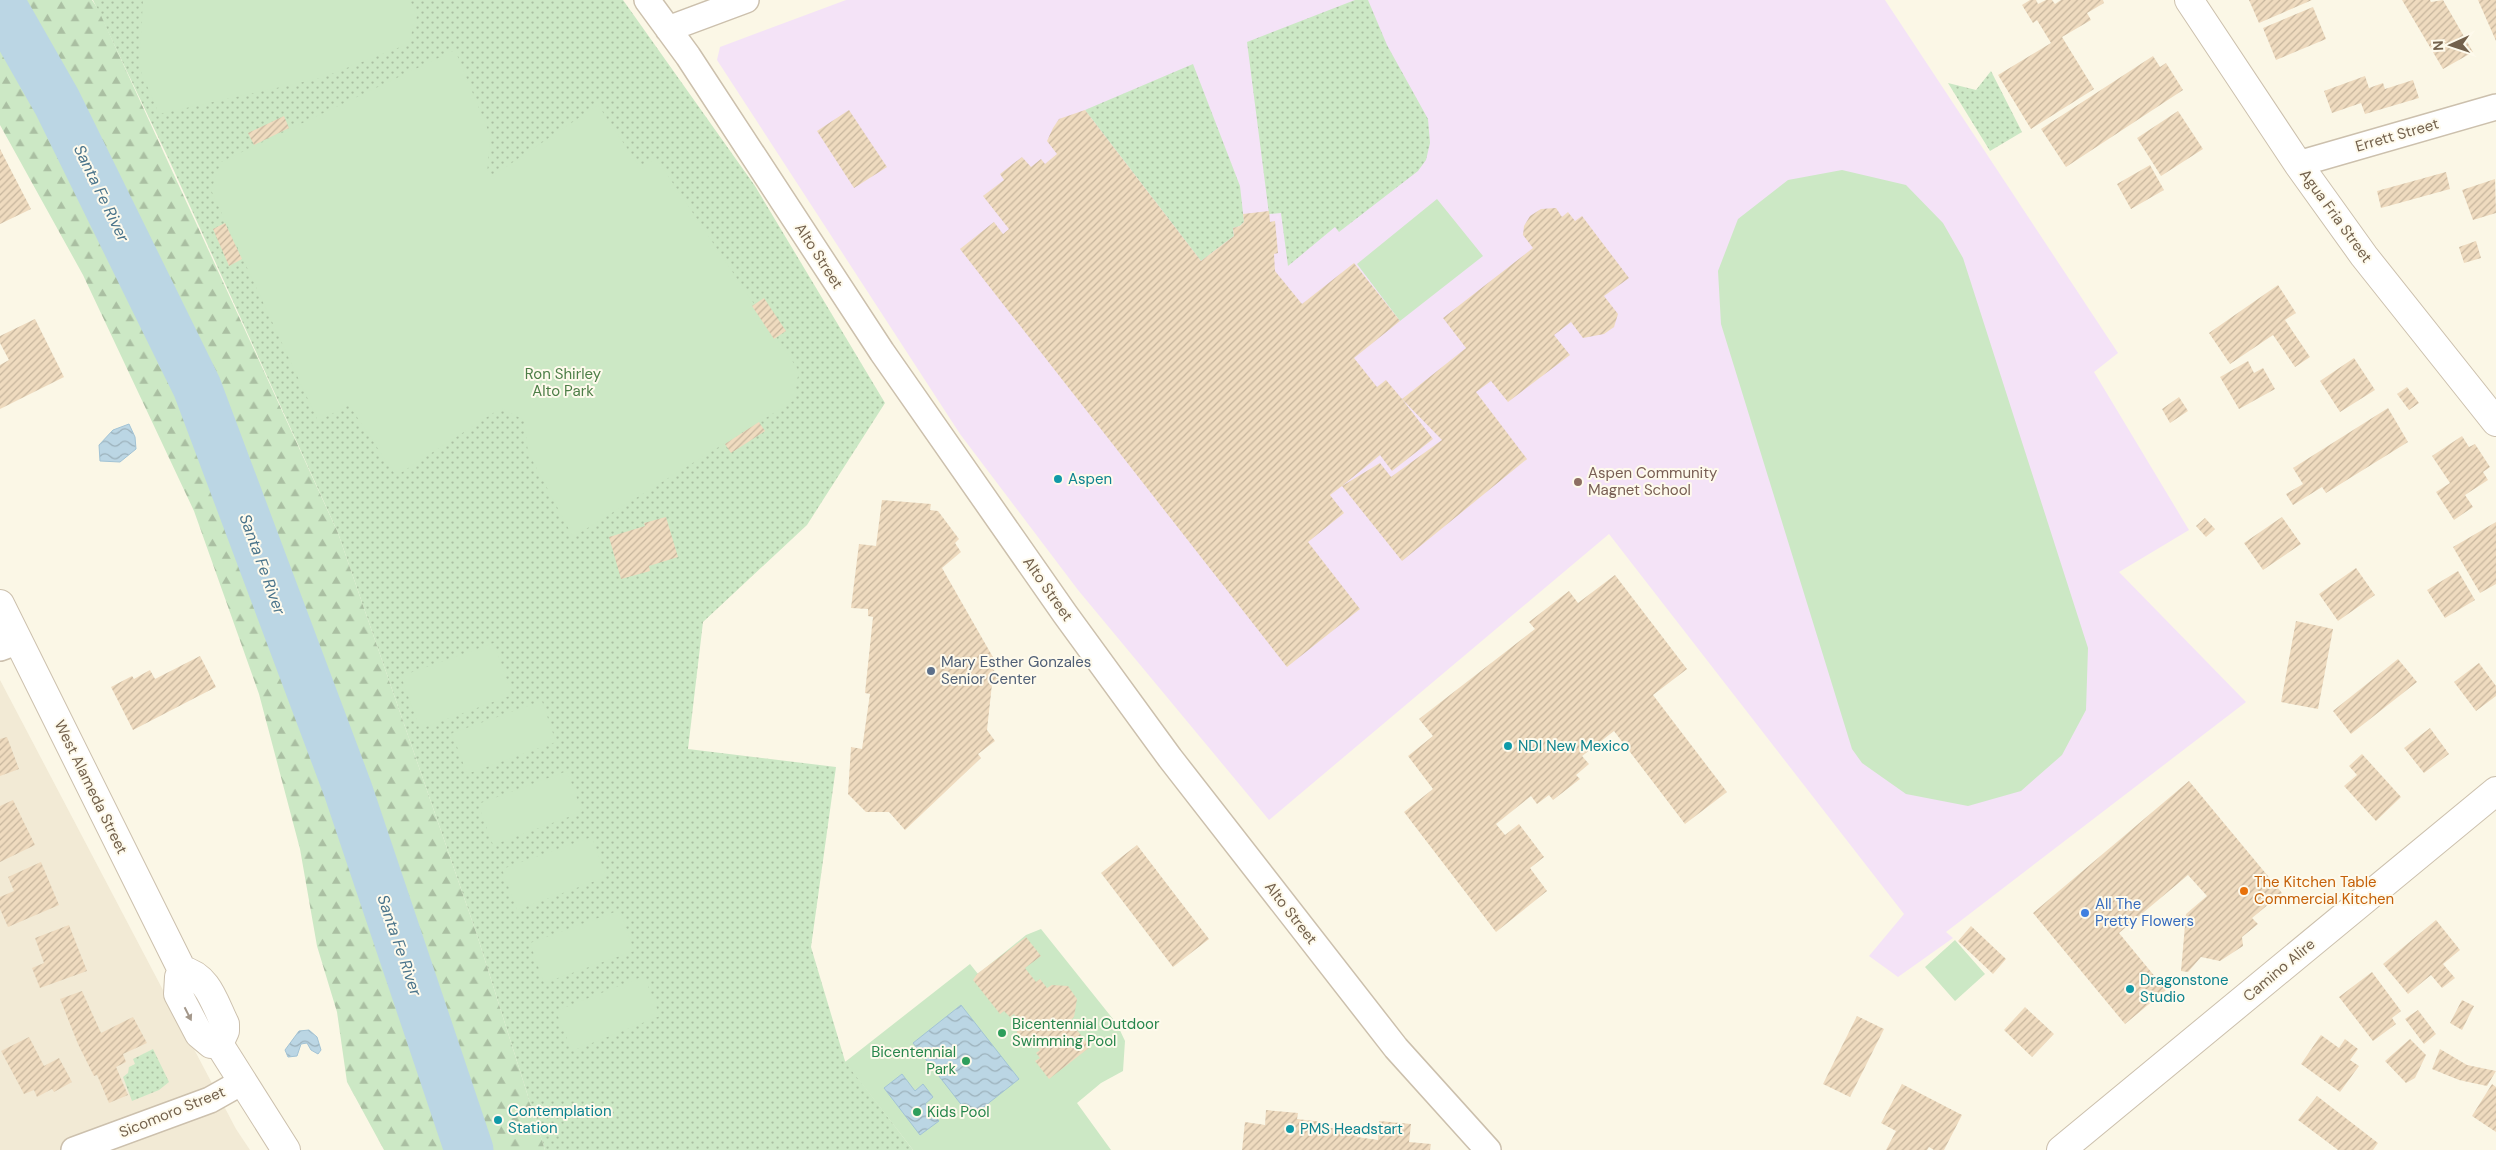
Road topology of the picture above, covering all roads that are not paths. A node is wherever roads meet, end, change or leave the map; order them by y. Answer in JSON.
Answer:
{"nodes":[{"id":1,"x":647,"y":0,"type":"edge"},
{"id":2,"x":746,"y":0,"type":"edge"},
{"id":3,"x":2188,"y":0,"type":"edge"},
{"id":4,"x":668,"y":29,"type":"junction"},
{"id":5,"x":2496,"y":107,"type":"edge"},
{"id":6,"x":2298,"y":164,"type":"junction"},
{"id":7,"x":2496,"y":422,"type":"edge"},
{"id":8,"x":0,"y":604,"type":"edge"},
{"id":9,"x":9,"y":644,"type":"edge"},
{"id":10,"x":2496,"y":791,"type":"edge"},
{"id":11,"x":242,"y":1082,"type":"junction"},
{"id":12,"x":74,"y":1150,"type":"edge"},
{"id":13,"x":286,"y":1150,"type":"edge"},
{"id":14,"x":1488,"y":1150,"type":"edge"},
{"id":15,"x":2061,"y":1150,"type":"edge"}],
"edges":[{"from":1,"to":4,"type":"street","name":"Alto Street"},
{"from":2,"to":4,"type":"street"},
{"from":3,"to":6,"type":"street","name":"Agua Fria Street"},
{"from":4,"to":14,"type":"street","name":"Alto Street"},
{"from":5,"to":6,"type":"street","name":"Errett Street"},
{"from":6,"to":7,"type":"street","name":"Agua Fria Street"},
{"from":8,"to":9,"type":"street","name":"West Alameda Street"},
{"from":9,"to":11,"type":"street","name":"West Alameda Street"},
{"from":10,"to":15,"type":"street","name":"Camino Alire"},
{"from":11,"to":12,"type":"street","name":"Sicomoro Street"},
{"from":11,"to":13,"type":"street","name":"West Alameda Street"}]}
